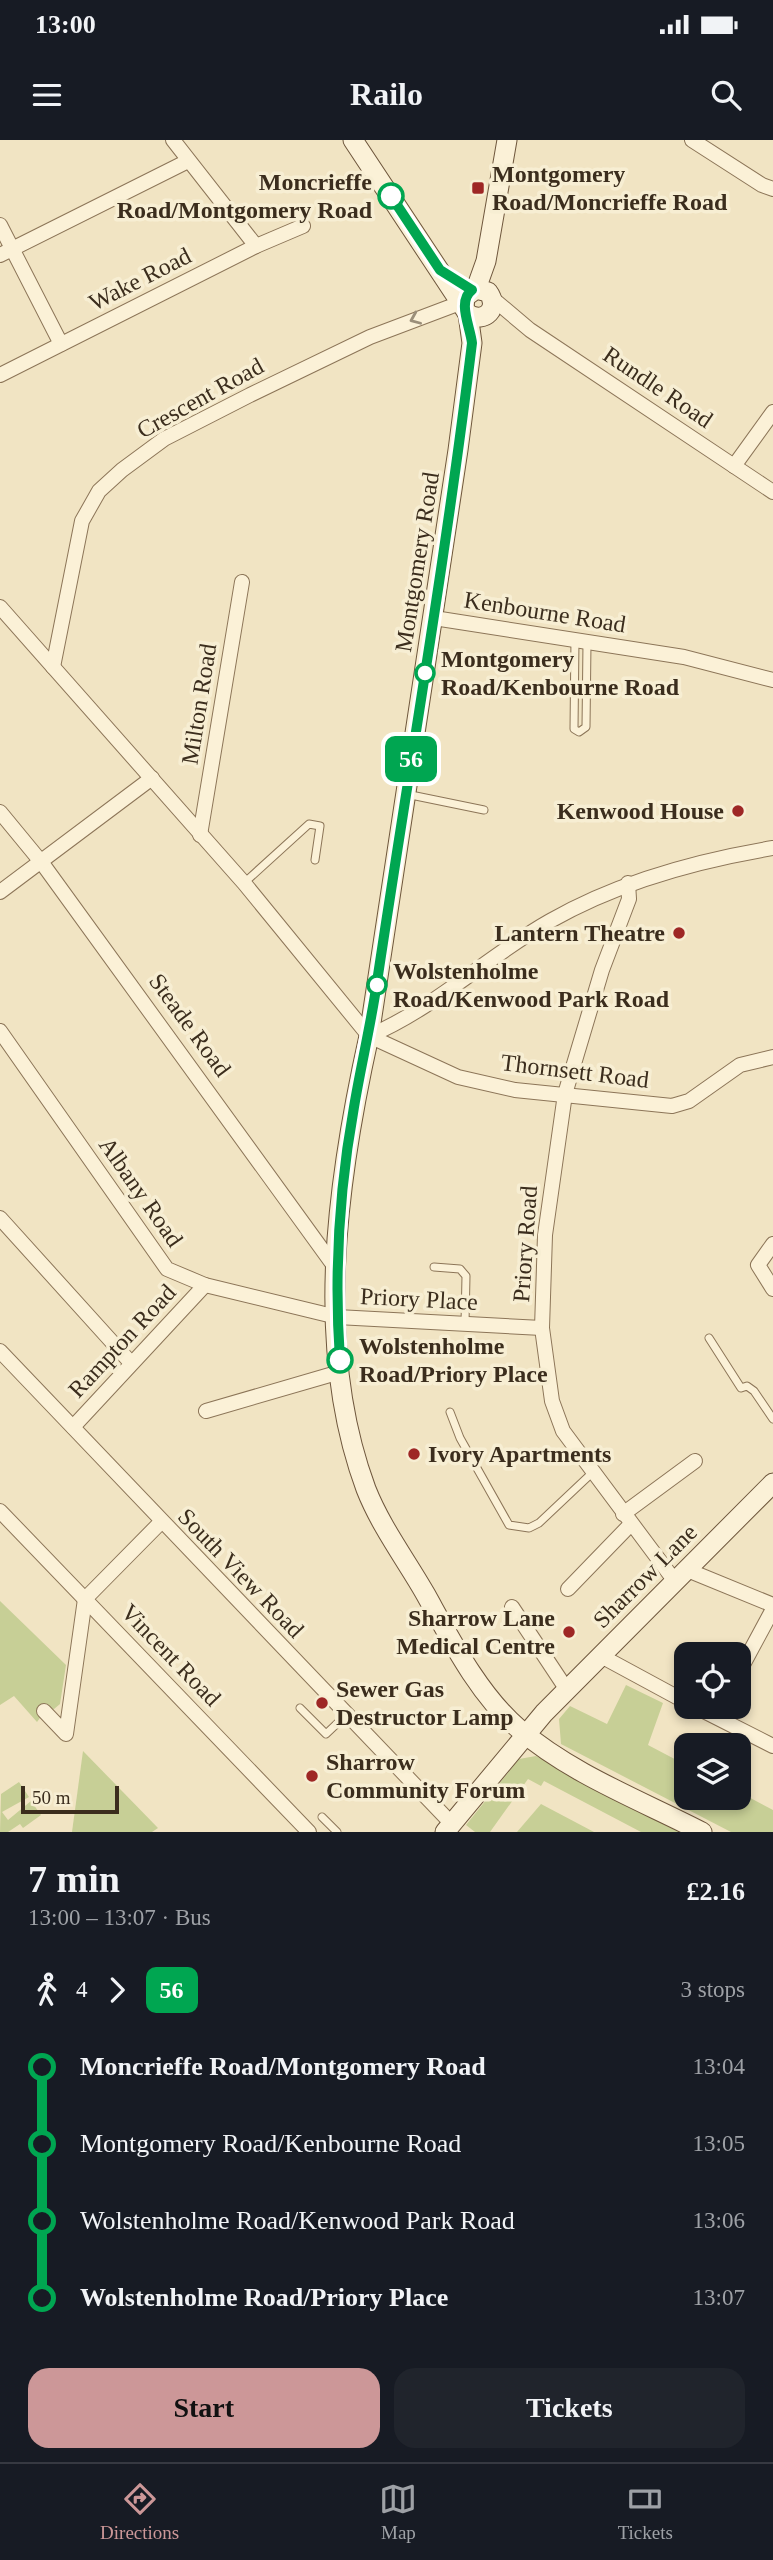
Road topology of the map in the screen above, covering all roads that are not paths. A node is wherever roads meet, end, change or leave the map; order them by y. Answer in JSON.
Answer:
{"nodes":[{"id":1,"x":173,"y":140,"type":"edge"},
{"id":2,"x":354,"y":140,"type":"edge"},
{"id":3,"x":507,"y":140,"type":"edge"},
{"id":4,"x":692,"y":140,"type":"edge"},
{"id":5,"x":188,"y":161,"type":"junction"},
{"id":6,"x":773,"y":188,"type":"edge"},
{"id":7,"x":0,"y":225,"type":"edge"},
{"id":8,"x":303,"y":226,"type":"dead end"},
{"id":9,"x":256,"y":246,"type":"junction"},
{"id":10,"x":6,"y":252,"type":"edge"},
{"id":11,"x":477,"y":303,"type":"junction"},
{"id":12,"x":61,"y":344,"type":"junction"},
{"id":13,"x":0,"y":375,"type":"edge"},
{"id":14,"x":773,"y":412,"type":"edge"},
{"id":15,"x":734,"y":466,"type":"junction"},
{"id":16,"x":773,"y":492,"type":"edge"},
{"id":17,"x":242,"y":582,"type":"dead end"},
{"id":18,"x":0,"y":607,"type":"edge"},
{"id":19,"x":434,"y":618,"type":"junction"},
{"id":20,"x":581,"y":641,"type":"junction"},
{"id":21,"x":53,"y":667,"type":"junction"},
{"id":22,"x":773,"y":680,"type":"edge"},
{"id":23,"x":152,"y":778,"type":"junction"},
{"id":24,"x":406,"y":794,"type":"junction"},
{"id":25,"x":484,"y":810,"type":"dead end"},
{"id":26,"x":0,"y":812,"type":"edge"},
{"id":27,"x":200,"y":835,"type":"junction"},
{"id":28,"x":773,"y":848,"type":"edge"},
{"id":29,"x":315,"y":860,"type":"dead end"},
{"id":30,"x":42,"y":863,"type":"junction"},
{"id":31,"x":244,"y":883,"type":"junction"},
{"id":32,"x":628,"y":883,"type":"junction"},
{"id":33,"x":0,"y":892,"type":"edge"},
{"id":34,"x":0,"y":1031,"type":"edge"},
{"id":35,"x":369,"y":1036,"type":"junction"},
{"id":36,"x":773,"y":1057,"type":"edge"},
{"id":37,"x":565,"y":1094,"type":"junction"},
{"id":38,"x":0,"y":1218,"type":"edge"},
{"id":39,"x":773,"y":1244,"type":"edge"},
{"id":40,"x":434,"y":1267,"type":"dead end"},
{"id":41,"x":337,"y":1270,"type":"junction"},
{"id":42,"x":205,"y":1285,"type":"junction"},
{"id":43,"x":773,"y":1289,"type":"edge"},
{"id":44,"x":337,"y":1317,"type":"junction"},
{"id":45,"x":465,"y":1324,"type":"junction"},
{"id":46,"x":542,"y":1328,"type":"junction"},
{"id":47,"x":709,"y":1338,"type":"dead end"},
{"id":48,"x":0,"y":1351,"type":"edge"},
{"id":49,"x":131,"y":1363,"type":"junction"},
{"id":50,"x":341,"y":1372,"type":"junction"},
{"id":51,"x":206,"y":1411,"type":"dead end"},
{"id":52,"x":450,"y":1412,"type":"dead end"},
{"id":53,"x":773,"y":1419,"type":"edge"},
{"id":54,"x":73,"y":1427,"type":"junction"},
{"id":55,"x":695,"y":1461,"type":"dead end"},
{"id":56,"x":592,"y":1473,"type":"junction"},
{"id":57,"x":773,"y":1483,"type":"edge"},
{"id":58,"x":0,"y":1511,"type":"edge"},
{"id":59,"x":627,"y":1519,"type":"junction"},
{"id":60,"x":161,"y":1522,"type":"junction"},
{"id":61,"x":680,"y":1574,"type":"junction"},
{"id":62,"x":568,"y":1589,"type":"dead end"},
{"id":63,"x":85,"y":1599,"type":"junction"},
{"id":64,"x":512,"y":1607,"type":"dead end"},
{"id":65,"x":773,"y":1607,"type":"edge"},
{"id":66,"x":751,"y":1649,"type":"edge"},
{"id":67,"x":601,"y":1656,"type":"junction"},
{"id":68,"x":567,"y":1690,"type":"junction"},
{"id":69,"x":674,"y":1696,"type":"edge"},
{"id":70,"x":300,"y":1708,"type":"dead end"},
{"id":71,"x":44,"y":1711,"type":"dead end"},
{"id":72,"x":346,"y":1715,"type":"junction"},
{"id":73,"x":730,"y":1719,"type":"edge"},
{"id":74,"x":525,"y":1734,"type":"junction"},
{"id":75,"x":773,"y":1746,"type":"edge"},
{"id":76,"x":322,"y":1817,"type":"dead end"},
{"id":77,"x":448,"y":1828,"type":"edge"},
{"id":78,"x":309,"y":1832,"type":"edge"},
{"id":79,"x":337,"y":1832,"type":"edge"},
{"id":80,"x":702,"y":1832,"type":"edge"}],
"edges":[{"from":1,"to":5,"type":"street"},
{"from":2,"to":11,"type":"street"},
{"from":3,"to":11,"type":"street","name":"Montgomery Road"},
{"from":4,"to":6,"type":"street"},
{"from":5,"to":9,"type":"street"},
{"from":5,"to":10,"type":"street"},
{"from":7,"to":10,"type":"street"},
{"from":8,"to":9,"type":"street","name":"Wake Road"},
{"from":9,"to":12,"type":"street","name":"Wake Road"},
{"from":10,"to":12,"type":"street"},
{"from":11,"to":15,"type":"street","name":"Rundle Road"},
{"from":11,"to":19,"type":"street","name":"Montgomery Road"},
{"from":11,"to":21,"type":"street","name":"Crescent Road","one_way":true},
{"from":12,"to":13,"type":"street","name":"Wake Road"},
{"from":14,"to":15,"type":"street"},
{"from":15,"to":16,"type":"street","name":"Rundle Road"},
{"from":17,"to":27,"type":"street","name":"Milton Road"},
{"from":18,"to":21,"type":"street"},
{"from":19,"to":20,"type":"street","name":"Kenbourne Road"},
{"from":19,"to":24,"type":"street","name":"Montgomery Road"},
{"from":20,"to":20,"type":"lane"},
{"from":20,"to":22,"type":"street","name":"Kenbourne Road"},
{"from":21,"to":23,"type":"street"},
{"from":23,"to":27,"type":"street"},
{"from":23,"to":30,"type":"street"},
{"from":24,"to":25,"type":"lane"},
{"from":24,"to":35,"type":"street","name":"Montgomery Road"},
{"from":26,"to":30,"type":"street","name":"Steade Road"},
{"from":27,"to":31,"type":"street"},
{"from":28,"to":32,"type":"street"},
{"from":29,"to":31,"type":"lane"},
{"from":30,"to":33,"type":"street"},
{"from":30,"to":41,"type":"street","name":"Steade Road"},
{"from":31,"to":35,"type":"street"},
{"from":32,"to":35,"type":"street"},
{"from":32,"to":37,"type":"street","name":"Priory Road"},
{"from":34,"to":42,"type":"street","name":"Albany Road"},
{"from":35,"to":37,"type":"street","name":"Thornsett Road"},
{"from":35,"to":41,"type":"street","name":"Montgomery Road"},
{"from":36,"to":37,"type":"street","name":"Thornsett Road"},
{"from":37,"to":46,"type":"street","name":"Priory Road"},
{"from":38,"to":49,"type":"street"},
{"from":39,"to":43,"type":"street"},
{"from":40,"to":45,"type":"lane"},
{"from":41,"to":44,"type":"street","name":"Montgomery Road"},
{"from":42,"to":44,"type":"street","name":"Albany Road"},
{"from":42,"to":49,"type":"street","name":"Rampton Road"},
{"from":44,"to":45,"type":"street","name":"Priory Place"},
{"from":44,"to":50,"type":"street","name":"Montgomery Road"},
{"from":45,"to":46,"type":"street","name":"Priory Place"},
{"from":46,"to":56,"type":"street","name":"Priory Road"},
{"from":47,"to":53,"type":"lane"},
{"from":48,"to":54,"type":"street","name":"South View Road"},
{"from":49,"to":54,"type":"street","name":"Rampton Road"},
{"from":50,"to":51,"type":"street"},
{"from":50,"to":74,"type":"street","name":"Montgomery Road"},
{"from":52,"to":56,"type":"lane"},
{"from":54,"to":60,"type":"street","name":"South View Road"},
{"from":55,"to":59,"type":"street"},
{"from":56,"to":59,"type":"street","name":"Priory Road"},
{"from":57,"to":61,"type":"street","name":"Sharrow Lane"},
{"from":58,"to":63,"type":"street","name":"Vincent Road"},
{"from":59,"to":61,"type":"street","name":"Priory Road"},
{"from":59,"to":62,"type":"street"},
{"from":60,"to":63,"type":"street"},
{"from":60,"to":72,"type":"street","name":"South View Road"},
{"from":61,"to":65,"type":"street"},
{"from":61,"to":67,"type":"street","name":"Sharrow Lane"},
{"from":63,"to":71,"type":"street"},
{"from":63,"to":78,"type":"street","name":"Vincent Road"},
{"from":64,"to":68,"type":"street"},
{"from":65,"to":66,"type":"street"},
{"from":67,"to":68,"type":"street","name":"Sharrow Lane"},
{"from":67,"to":69,"type":"street"},
{"from":68,"to":74,"type":"street","name":"Sharrow Lane"},
{"from":70,"to":72,"type":"lane"},
{"from":72,"to":77,"type":"street","name":"South View Road"},
{"from":73,"to":75,"type":"street"},
{"from":74,"to":77,"type":"street","name":"Sharrow Lane"},
{"from":74,"to":80,"type":"street","name":"Montgomery Road"},
{"from":76,"to":79,"type":"lane"}]}
